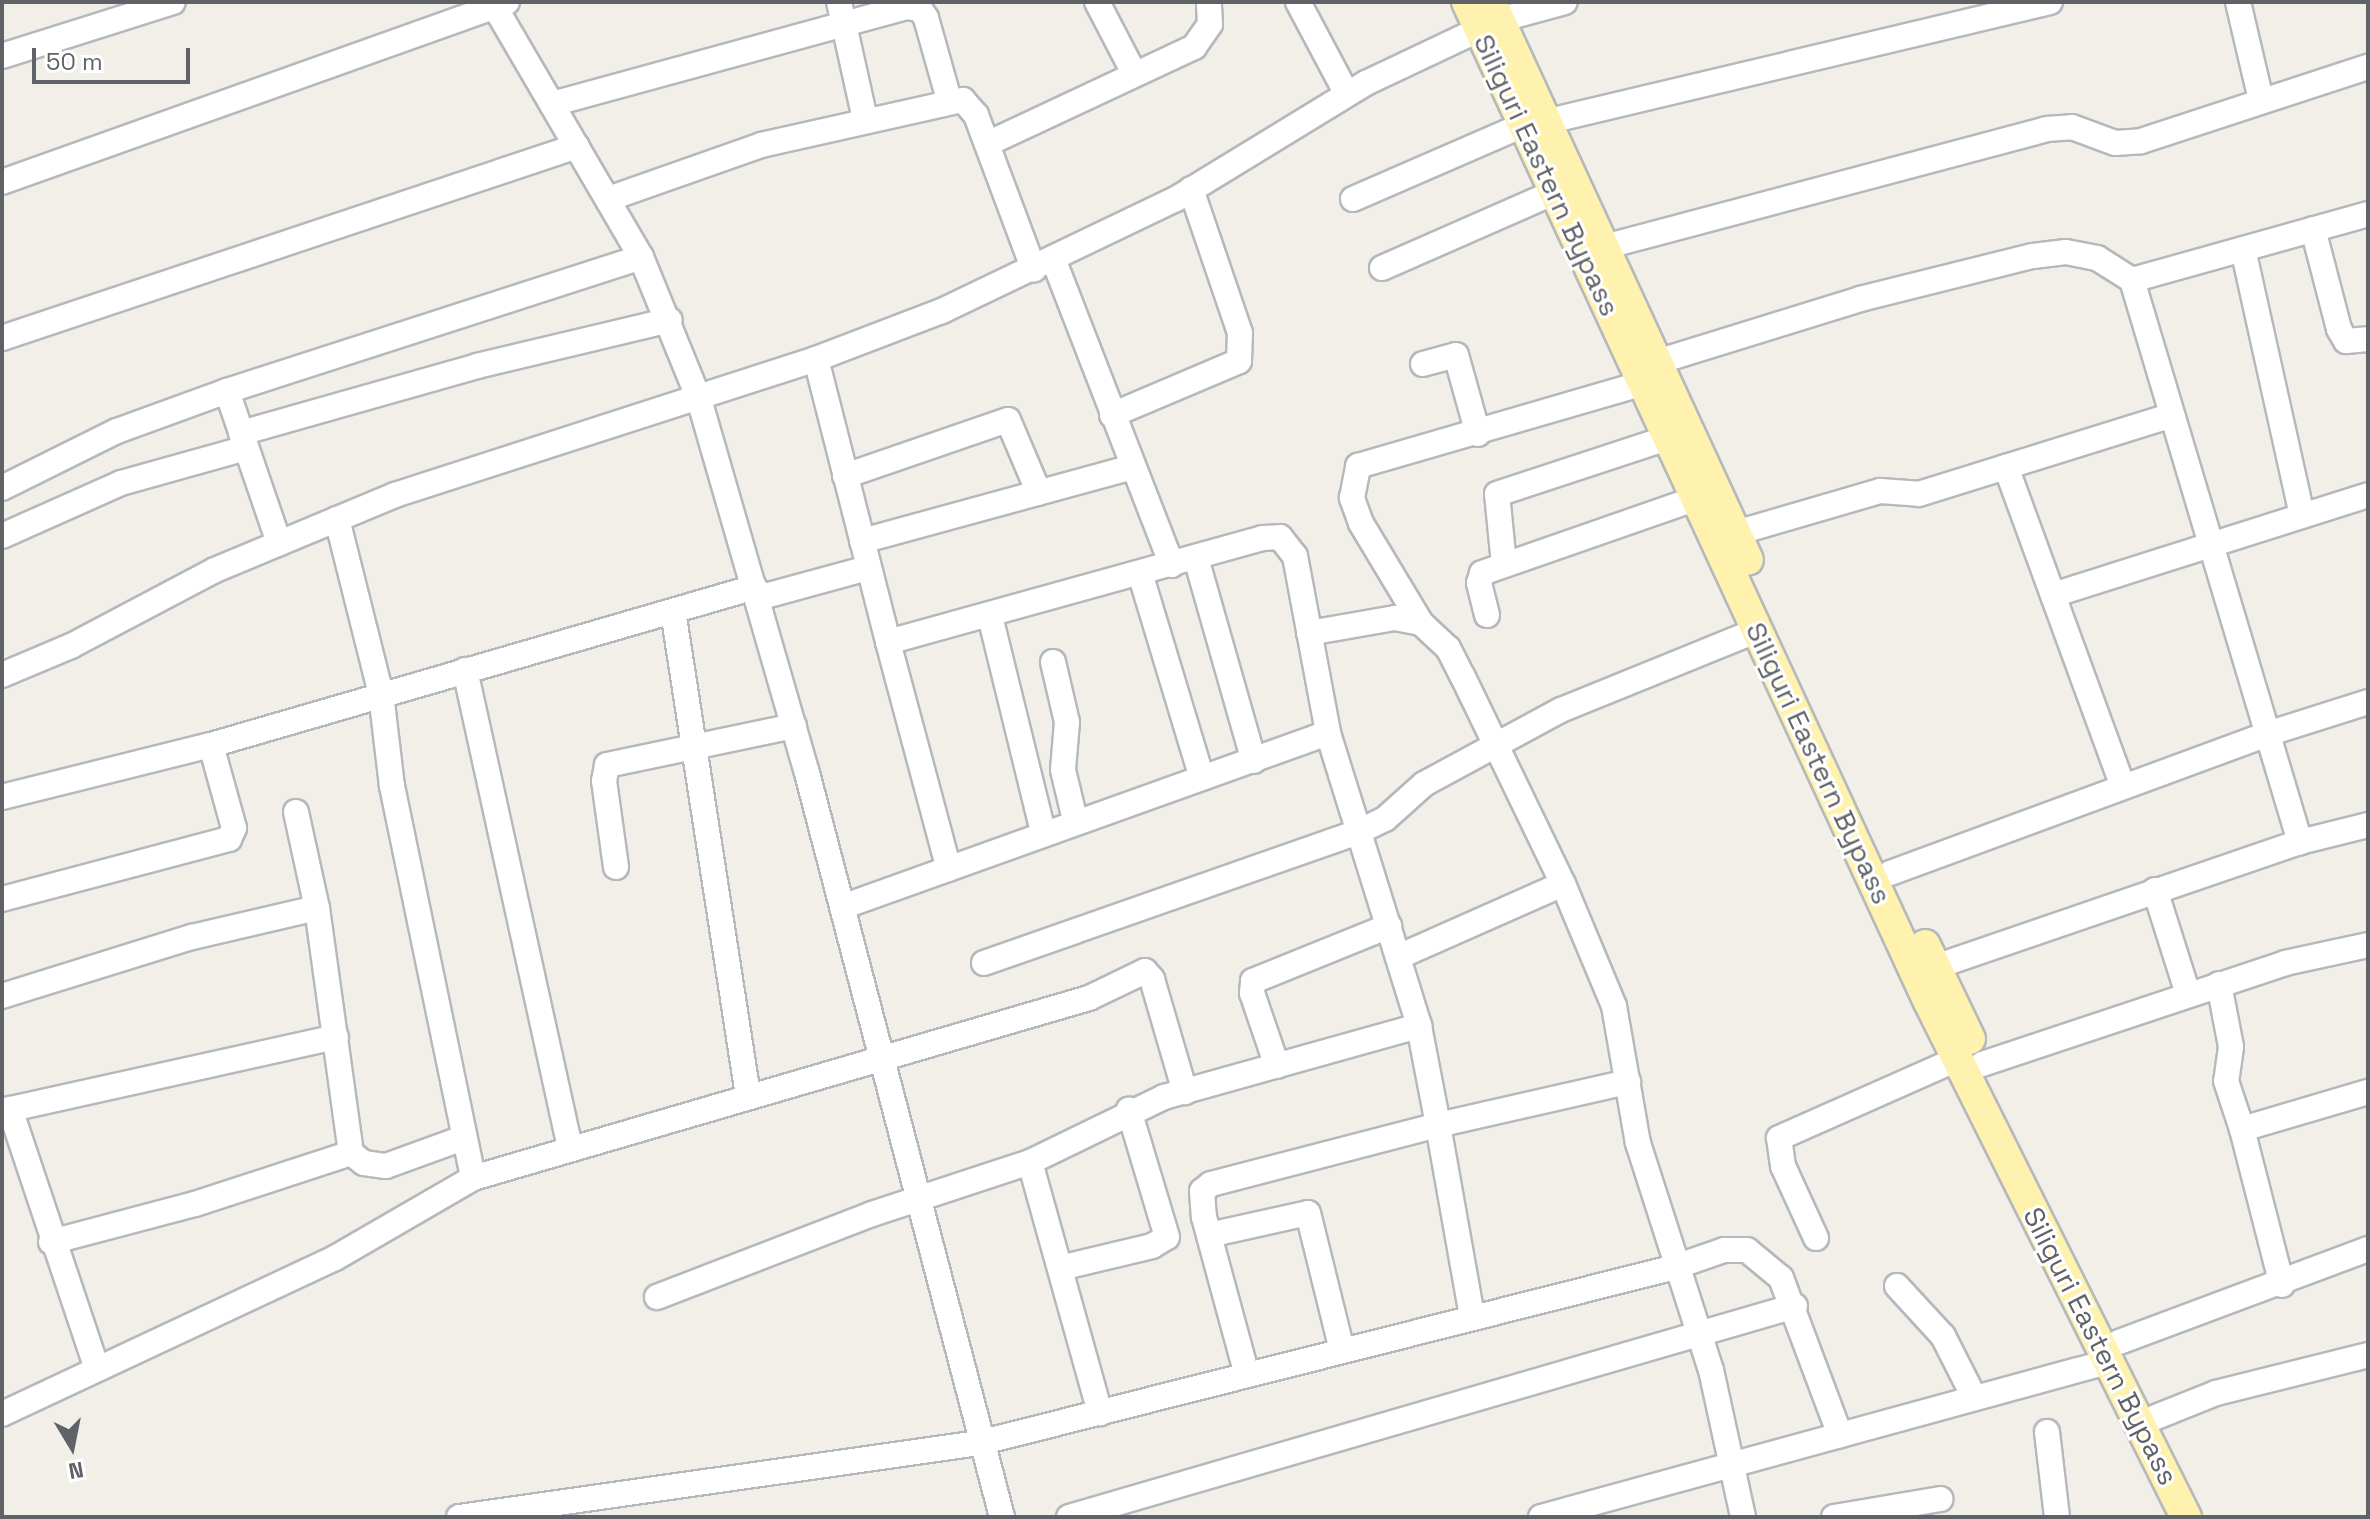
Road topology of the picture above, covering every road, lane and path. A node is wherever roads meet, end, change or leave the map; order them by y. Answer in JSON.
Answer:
{"nodes":[{"id":1,"x":173,"y":2,"type":"edge"},
{"id":2,"x":1097,"y":2,"type":"edge"},
{"id":3,"x":1209,"y":2,"type":"edge"},
{"id":4,"x":1298,"y":2,"type":"edge"},
{"id":5,"x":1467,"y":2,"type":"edge"},
{"id":6,"x":1565,"y":2,"type":"edge"},
{"id":7,"x":2050,"y":2,"type":"edge"},
{"id":8,"x":2238,"y":2,"type":"edge"},
{"id":9,"x":498,"y":3,"type":"edge"},
{"id":10,"x":841,"y":13,"type":"edge"},
{"id":11,"x":1490,"y":17,"type":"edge"},
{"id":12,"x":2,"y":56,"type":"edge"},
{"id":13,"x":2368,"y":67,"type":"edge"},
{"id":14,"x":1134,"y":73,"type":"junction"},
{"id":15,"x":1347,"y":94,"type":"junction"},
{"id":16,"x":949,"y":100,"type":"junction"},
{"id":17,"x":2261,"y":100,"type":"junction"},
{"id":18,"x":552,"y":104,"type":"junction"},
{"id":19,"x":865,"y":119,"type":"junction"},
{"id":20,"x":1534,"y":124,"type":"junction"},
{"id":21,"x":987,"y":144,"type":"junction"},
{"id":22,"x":577,"y":146,"type":"junction"},
{"id":23,"x":2,"y":182,"type":"edge"},
{"id":24,"x":1191,"y":189,"type":"junction"},
{"id":25,"x":1555,"y":192,"type":"junction"},
{"id":26,"x":608,"y":199,"type":"junction"},
{"id":27,"x":1353,"y":199,"type":"dead end"},
{"id":28,"x":2368,"y":214,"type":"edge"},
{"id":29,"x":2313,"y":229,"type":"junction"},
{"id":30,"x":1604,"y":247,"type":"junction"},
{"id":31,"x":2243,"y":249,"type":"junction"},
{"id":32,"x":641,"y":257,"type":"junction"},
{"id":33,"x":1044,"y":266,"type":"junction"},
{"id":34,"x":1382,"y":268,"type":"dead end"},
{"id":35,"x":2132,"y":280,"type":"junction"},
{"id":36,"x":670,"y":320,"type":"junction"},
{"id":37,"x":2,"y":338,"type":"edge"},
{"id":38,"x":2368,"y":339,"type":"edge"},
{"id":39,"x":816,"y":359,"type":"junction"},
{"id":40,"x":1423,"y":364,"type":"dead end"},
{"id":41,"x":1650,"y":372,"type":"junction"},
{"id":42,"x":227,"y":391,"type":"junction"},
{"id":43,"x":699,"y":399,"type":"junction"},
{"id":44,"x":1112,"y":415,"type":"junction"},
{"id":45,"x":2172,"y":415,"type":"junction"},
{"id":46,"x":1478,"y":434,"type":"junction"},
{"id":47,"x":1670,"y":437,"type":"junction"},
{"id":48,"x":244,"y":440,"type":"junction"},
{"id":49,"x":1132,"y":467,"type":"junction"},
{"id":50,"x":2006,"y":467,"type":"junction"},
{"id":51,"x":845,"y":476,"type":"junction"},
{"id":52,"x":2,"y":488,"type":"edge"},
{"id":53,"x":1039,"y":493,"type":"junction"},
{"id":54,"x":2368,"y":495,"type":"edge"},
{"id":55,"x":1697,"y":498,"type":"junction"},
{"id":56,"x":2302,"y":516,"type":"junction"},
{"id":57,"x":337,"y":519,"type":"junction"},
{"id":58,"x":1736,"y":533,"type":"junction"},
{"id":59,"x":2,"y":536,"type":"edge"},
{"id":60,"x":862,"y":541,"type":"junction"},
{"id":61,"x":279,"y":543,"type":"junction"},
{"id":62,"x":2211,"y":545,"type":"junction"},
{"id":63,"x":1196,"y":558,"type":"junction"},
{"id":64,"x":1504,"y":564,"type":"junction"},
{"id":65,"x":1172,"y":565,"type":"junction"},
{"id":66,"x":868,"y":568,"type":"junction"},
{"id":67,"x":1140,"y":573,"type":"junction"},
{"id":68,"x":757,"y":593,"type":"junction"},
{"id":69,"x":2053,"y":595,"type":"junction"},
{"id":70,"x":673,"y":611,"type":"junction"},
{"id":71,"x":1487,"y":615,"type":"dead end"},
{"id":72,"x":990,"y":616,"type":"junction"},
{"id":73,"x":1421,"y":623,"type":"junction"},
{"id":74,"x":1758,"y":630,"type":"junction"},
{"id":75,"x":1309,"y":633,"type":"junction"},
{"id":76,"x":888,"y":642,"type":"junction"},
{"id":77,"x":1053,"y":662,"type":"dead end"},
{"id":78,"x":465,"y":670,"type":"junction"},
{"id":79,"x":2,"y":675,"type":"edge"},
{"id":80,"x":381,"y":694,"type":"junction"},
{"id":81,"x":2368,"y":702,"type":"edge"},
{"id":82,"x":794,"y":726,"type":"junction"},
{"id":83,"x":1328,"y":733,"type":"junction"},
{"id":84,"x":2267,"y":734,"type":"junction"},
{"id":85,"x":211,"y":745,"type":"junction"},
{"id":86,"x":1496,"y":745,"type":"junction"},
{"id":87,"x":694,"y":747,"type":"junction"},
{"id":88,"x":1254,"y":761,"type":"junction"},
{"id":89,"x":1202,"y":778,"type":"junction"},
{"id":90,"x":2123,"y":786,"type":"junction"},
{"id":91,"x":2,"y":797,"type":"edge"},
{"id":92,"x":296,"y":812,"type":"dead end"},
{"id":93,"x":1075,"y":820,"type":"junction"},
{"id":94,"x":2368,"y":825,"type":"edge"},
{"id":95,"x":1043,"y":831,"type":"junction"},
{"id":96,"x":1356,"y":833,"type":"junction"},
{"id":97,"x":2300,"y":842,"type":"junction"},
{"id":98,"x":616,"y":867,"type":"dead end"},
{"id":99,"x":949,"y":869,"type":"junction"},
{"id":100,"x":1890,"y":873,"type":"junction"},
{"id":101,"x":1563,"y":884,"type":"junction"},
{"id":102,"x":2155,"y":890,"type":"junction"},
{"id":103,"x":2,"y":899,"type":"edge"},
{"id":104,"x":842,"y":907,"type":"junction"},
{"id":105,"x":317,"y":908,"type":"junction"},
{"id":106,"x":1389,"y":926,"type":"junction"},
{"id":107,"x":2368,"y":945,"type":"edge"},
{"id":108,"x":1398,"y":957,"type":"junction"},
{"id":109,"x":984,"y":963,"type":"dead end"},
{"id":110,"x":1935,"y":967,"type":"junction"},
{"id":111,"x":2219,"y":984,"type":"junction"},
{"id":112,"x":2188,"y":994,"type":"junction"},
{"id":113,"x":2,"y":996,"type":"edge"},
{"id":114,"x":1419,"y":1026,"type":"junction"},
{"id":115,"x":336,"y":1037,"type":"junction"},
{"id":116,"x":881,"y":1060,"type":"junction"},
{"id":117,"x":1970,"y":1061,"type":"junction"},
{"id":118,"x":1277,"y":1066,"type":"junction"},
{"id":119,"x":1628,"y":1082,"type":"junction"},
{"id":120,"x":1185,"y":1092,"type":"junction"},
{"id":121,"x":2368,"y":1092,"type":"edge"},
{"id":122,"x":748,"y":1095,"type":"junction"},
{"id":123,"x":6,"y":1110,"type":"edge"},
{"id":124,"x":1129,"y":1110,"type":"junction"},
{"id":125,"x":1438,"y":1125,"type":"junction"},
{"id":126,"x":2242,"y":1129,"type":"junction"},
{"id":127,"x":463,"y":1138,"type":"junction"},
{"id":128,"x":570,"y":1146,"type":"junction"},
{"id":129,"x":351,"y":1153,"type":"junction"},
{"id":130,"x":1030,"y":1162,"type":"junction"},
{"id":131,"x":473,"y":1178,"type":"junction"},
{"id":132,"x":920,"y":1199,"type":"junction"},
{"id":133,"x":1209,"y":1235,"type":"junction"},
{"id":134,"x":1816,"y":1238,"type":"dead end"},
{"id":135,"x":51,"y":1242,"type":"junction"},
{"id":136,"x":2368,"y":1249,"type":"edge"},
{"id":137,"x":1675,"y":1267,"type":"junction"},
{"id":138,"x":1060,"y":1268,"type":"junction"},
{"id":139,"x":2282,"y":1285,"type":"junction"},
{"id":140,"x":1897,"y":1286,"type":"dead end"},
{"id":141,"x":657,"y":1297,"type":"dead end"},
{"id":142,"x":1795,"y":1306,"type":"junction"},
{"id":143,"x":1472,"y":1316,"type":"junction"},
{"id":144,"x":1699,"y":1331,"type":"junction"},
{"id":145,"x":1342,"y":1350,"type":"junction"},
{"id":146,"x":2115,"y":1351,"type":"junction"},
{"id":147,"x":2368,"y":1355,"type":"edge"},
{"id":148,"x":96,"y":1366,"type":"junction"},
{"id":149,"x":1247,"y":1375,"type":"junction"},
{"id":150,"x":1974,"y":1397,"type":"junction"},
{"id":151,"x":1100,"y":1413,"type":"junction"},
{"id":152,"x":2,"y":1414,"type":"edge"},
{"id":153,"x":2156,"y":1417,"type":"junction"},
{"id":154,"x":2047,"y":1432,"type":"dead end"},
{"id":155,"x":1840,"y":1435,"type":"junction"},
{"id":156,"x":979,"y":1443,"type":"junction"},
{"id":157,"x":1734,"y":1465,"type":"junction"},
{"id":158,"x":1940,"y":1499,"type":"dead end"},
{"id":159,"x":459,"y":1517,"type":"edge"},
{"id":160,"x":1002,"y":1517,"type":"edge"},
{"id":161,"x":1069,"y":1517,"type":"edge"},
{"id":162,"x":1541,"y":1517,"type":"edge"},
{"id":163,"x":1743,"y":1517,"type":"edge"},
{"id":164,"x":1834,"y":1517,"type":"edge"},
{"id":165,"x":2057,"y":1517,"type":"edge"},
{"id":166,"x":2186,"y":1517,"type":"edge"},
{"id":167,"x":2206,"y":1517,"type":"edge"}],
"edges":[{"from":1,"to":12,"type":"street"},
{"from":2,"to":14,"type":"street"},
{"from":3,"to":14,"type":"street"},
{"from":4,"to":15,"type":"street"},
{"from":5,"to":11,"type":"main road","name":"Siliguri Eastern Bypass"},
{"from":6,"to":11,"type":"street"},
{"from":7,"to":20,"type":"street"},
{"from":8,"to":17,"type":"street"},
{"from":9,"to":18,"type":"street"},
{"from":9,"to":23,"type":"street"},
{"from":10,"to":16,"type":"street"},
{"from":10,"to":18,"type":"street"},
{"from":10,"to":19,"type":"street"},
{"from":11,"to":15,"type":"street"},
{"from":11,"to":20,"type":"main road","name":"Siliguri Eastern Bypass"},
{"from":13,"to":17,"type":"street"},
{"from":14,"to":21,"type":"street"},
{"from":15,"to":24,"type":"street"},
{"from":16,"to":19,"type":"street"},
{"from":16,"to":21,"type":"street"},
{"from":17,"to":30,"type":"street"},
{"from":18,"to":22,"type":"street"},
{"from":19,"to":26,"type":"street"},
{"from":20,"to":25,"type":"main road","name":"Siliguri Eastern Bypass"},
{"from":20,"to":27,"type":"street"},
{"from":20,"to":30,"type":"main road","name":"Siliguri Eastern Bypass"},
{"from":21,"to":33,"type":"street"},
{"from":22,"to":26,"type":"street"},
{"from":22,"to":37,"type":"street"},
{"from":24,"to":33,"type":"street"},
{"from":24,"to":44,"type":"street"},
{"from":25,"to":34,"type":"street"},
{"from":25,"to":41,"type":"main road","name":"Siliguri Eastern Bypass"},
{"from":26,"to":32,"type":"street"},
{"from":28,"to":29,"type":"street"},
{"from":29,"to":31,"type":"street"},
{"from":29,"to":38,"type":"street"},
{"from":30,"to":41,"type":"main road","name":"Siliguri Eastern Bypass"},
{"from":31,"to":35,"type":"street"},
{"from":31,"to":56,"type":"street"},
{"from":32,"to":36,"type":"street"},
{"from":32,"to":42,"type":"street"},
{"from":33,"to":39,"type":"street"},
{"from":33,"to":44,"type":"street"},
{"from":35,"to":41,"type":"street"},
{"from":35,"to":45,"type":"street"},
{"from":36,"to":43,"type":"street"},
{"from":36,"to":48,"type":"street"},
{"from":39,"to":43,"type":"street"},
{"from":39,"to":51,"type":"street"},
{"from":40,"to":46,"type":"street"},
{"from":41,"to":46,"type":"street"},
{"from":41,"to":47,"type":"main road","name":"Siliguri Eastern Bypass"},
{"from":41,"to":58,"type":"main road","name":"Siliguri Eastern Bypass"},
{"from":42,"to":48,"type":"street"},
{"from":42,"to":52,"type":"street"},
{"from":43,"to":57,"type":"street"},
{"from":43,"to":68,"type":"street"},
{"from":44,"to":49,"type":"street"},
{"from":45,"to":50,"type":"street"},
{"from":45,"to":62,"type":"street"},
{"from":46,"to":73,"type":"street"},
{"from":47,"to":55,"type":"main road","name":"Siliguri Eastern Bypass"},
{"from":47,"to":64,"type":"street"},
{"from":48,"to":59,"type":"street"},
{"from":48,"to":61,"type":"street"},
{"from":49,"to":53,"type":"street"},
{"from":49,"to":65,"type":"street"},
{"from":50,"to":58,"type":"street"},
{"from":50,"to":69,"type":"street"},
{"from":51,"to":53,"type":"street"},
{"from":51,"to":60,"type":"street"},
{"from":53,"to":60,"type":"street"},
{"from":54,"to":56,"type":"street"},
{"from":55,"to":64,"type":"street"},
{"from":55,"to":74,"type":"main road","name":"Siliguri Eastern Bypass"},
{"from":56,"to":62,"type":"street"},
{"from":57,"to":61,"type":"street"},
{"from":57,"to":80,"type":"street"},
{"from":58,"to":100,"type":"main road","name":"Siliguri Eastern Bypass"},
{"from":60,"to":66,"type":"street"},
{"from":61,"to":79,"type":"street"},
{"from":62,"to":69,"type":"street"},
{"from":62,"to":84,"type":"street"},
{"from":63,"to":65,"type":"street"},
{"from":63,"to":75,"type":"street"},
{"from":63,"to":88,"type":"street"},
{"from":64,"to":71,"type":"street"},
{"from":65,"to":67,"type":"street"},
{"from":66,"to":68,"type":"street"},
{"from":66,"to":76,"type":"street"},
{"from":67,"to":72,"type":"street"},
{"from":67,"to":89,"type":"street"},
{"from":68,"to":70,"type":"street"},
{"from":68,"to":82,"type":"street"},
{"from":69,"to":90,"type":"street"},
{"from":70,"to":78,"type":"street"},
{"from":70,"to":87,"type":"street"},
{"from":72,"to":76,"type":"street"},
{"from":72,"to":95,"type":"street"},
{"from":73,"to":75,"type":"street"},
{"from":73,"to":86,"type":"street"},
{"from":74,"to":86,"type":"street"},
{"from":74,"to":117,"type":"main road","name":"Siliguri Eastern Bypass"},
{"from":75,"to":83,"type":"street"},
{"from":76,"to":99,"type":"street"},
{"from":77,"to":93,"type":"street"},
{"from":78,"to":80,"type":"street"},
{"from":78,"to":128,"type":"street"},
{"from":80,"to":85,"type":"street"},
{"from":80,"to":127,"type":"street"},
{"from":81,"to":84,"type":"street"},
{"from":82,"to":87,"type":"street"},
{"from":82,"to":104,"type":"street"},
{"from":83,"to":88,"type":"street"},
{"from":83,"to":96,"type":"street"},
{"from":84,"to":90,"type":"street"},
{"from":84,"to":97,"type":"street"},
{"from":85,"to":91,"type":"street"},
{"from":85,"to":103,"type":"street"},
{"from":86,"to":96,"type":"street"},
{"from":86,"to":101,"type":"street"},
{"from":87,"to":98,"type":"street"},
{"from":87,"to":122,"type":"street"},
{"from":88,"to":89,"type":"street"},
{"from":89,"to":93,"type":"street"},
{"from":90,"to":100,"type":"street"},
{"from":92,"to":105,"type":"street"},
{"from":93,"to":95,"type":"street"},
{"from":94,"to":97,"type":"street"},
{"from":95,"to":99,"type":"street"},
{"from":96,"to":106,"type":"street"},
{"from":96,"to":109,"type":"street"},
{"from":97,"to":102,"type":"street"},
{"from":99,"to":104,"type":"street"},
{"from":100,"to":110,"type":"main road","name":"Siliguri Eastern Bypass"},
{"from":101,"to":108,"type":"street"},
{"from":101,"to":119,"type":"street"},
{"from":102,"to":110,"type":"street"},
{"from":102,"to":112,"type":"street"},
{"from":104,"to":116,"type":"street"},
{"from":105,"to":113,"type":"street"},
{"from":105,"to":115,"type":"street"},
{"from":106,"to":108,"type":"street"},
{"from":106,"to":118,"type":"street"},
{"from":107,"to":111,"type":"street"},
{"from":108,"to":114,"type":"street"},
{"from":110,"to":117,"type":"main road","name":"Siliguri Eastern Bypass"},
{"from":111,"to":112,"type":"street"},
{"from":111,"to":126,"type":"street"},
{"from":112,"to":117,"type":"street"},
{"from":114,"to":118,"type":"street"},
{"from":114,"to":125,"type":"street"},
{"from":115,"to":123,"type":"street"},
{"from":115,"to":129,"type":"street"},
{"from":116,"to":120,"type":"street"},
{"from":116,"to":122,"type":"street"},
{"from":116,"to":132,"type":"street"},
{"from":117,"to":134,"type":"street"},
{"from":117,"to":146,"type":"main road","name":"Siliguri Eastern Bypass"},
{"from":118,"to":120,"type":"street"},
{"from":119,"to":125,"type":"street"},
{"from":119,"to":137,"type":"street"},
{"from":120,"to":124,"type":"street"},
{"from":121,"to":126,"type":"street"},
{"from":122,"to":128,"type":"street"},
{"from":123,"to":135,"type":"street"},
{"from":124,"to":130,"type":"street"},
{"from":124,"to":138,"type":"street"},
{"from":125,"to":133,"type":"street"},
{"from":125,"to":143,"type":"street"},
{"from":126,"to":139,"type":"street"},
{"from":127,"to":129,"type":"street"},
{"from":127,"to":131,"type":"street"},
{"from":128,"to":131,"type":"street"},
{"from":129,"to":135,"type":"street"},
{"from":130,"to":132,"type":"street"},
{"from":130,"to":138,"type":"street"},
{"from":131,"to":148,"type":"street"},
{"from":132,"to":141,"type":"street"},
{"from":132,"to":156,"type":"street"},
{"from":133,"to":145,"type":"street"},
{"from":133,"to":149,"type":"street"},
{"from":135,"to":148,"type":"street"},
{"from":136,"to":139,"type":"street"},
{"from":137,"to":142,"type":"street"},
{"from":137,"to":143,"type":"street"},
{"from":137,"to":144,"type":"street"},
{"from":138,"to":151,"type":"street"},
{"from":139,"to":146,"type":"street"},
{"from":140,"to":150,"type":"street"},
{"from":142,"to":144,"type":"street"},
{"from":142,"to":155,"type":"street"},
{"from":143,"to":145,"type":"street"},
{"from":144,"to":157,"type":"street"},
{"from":144,"to":161,"type":"street"},
{"from":145,"to":149,"type":"street"},
{"from":146,"to":150,"type":"street"},
{"from":146,"to":153,"type":"main road","name":"Siliguri Eastern Bypass"},
{"from":146,"to":166,"type":"main road","name":"Siliguri Eastern Bypass"},
{"from":147,"to":153,"type":"street"},
{"from":148,"to":152,"type":"street"},
{"from":149,"to":151,"type":"street"},
{"from":150,"to":155,"type":"street"},
{"from":151,"to":156,"type":"street"},
{"from":153,"to":167,"type":"main road","name":"Siliguri Eastern Bypass"},
{"from":154,"to":165,"type":"street"},
{"from":155,"to":157,"type":"street"},
{"from":156,"to":159,"type":"street"},
{"from":156,"to":160,"type":"street"},
{"from":157,"to":162,"type":"street"},
{"from":157,"to":163,"type":"street"},
{"from":158,"to":164,"type":"street"}]}
